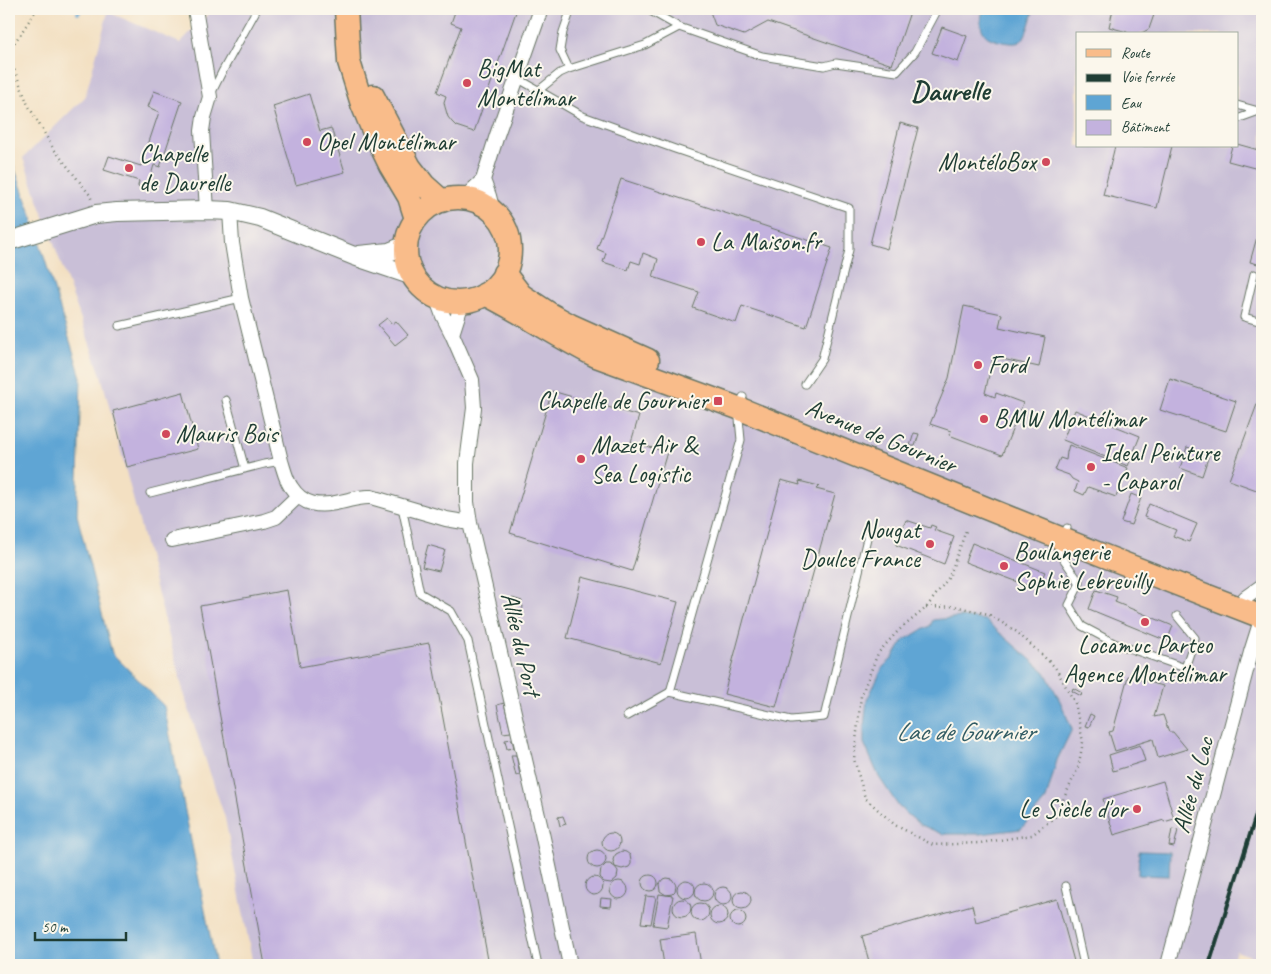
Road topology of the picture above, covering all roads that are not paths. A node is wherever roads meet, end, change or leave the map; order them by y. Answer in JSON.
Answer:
{"nodes":[{"id":1,"x":195,"y":9,"type":"edge"},
{"id":2,"x":257,"y":9,"type":"edge"},
{"id":3,"x":346,"y":9,"type":"edge"},
{"id":4,"x":352,"y":9,"type":"edge"},
{"id":5,"x":541,"y":9,"type":"edge"},
{"id":6,"x":571,"y":9,"type":"edge"},
{"id":7,"x":647,"y":9,"type":"edge"},
{"id":8,"x":938,"y":9,"type":"edge"},
{"id":9,"x":679,"y":27,"type":"junction"},
{"id":10,"x":568,"y":68,"type":"junction"},
{"id":11,"x":517,"y":78,"type":"junction"},
{"id":12,"x":539,"y":90,"type":"junction"},
{"id":13,"x":210,"y":97,"type":"junction"},
{"id":14,"x":1238,"y":105,"type":"edge"},
{"id":15,"x":1261,"y":112,"type":"edge"},
{"id":16,"x":1238,"y":119,"type":"edge"},
{"id":17,"x":483,"y":180,"type":"junction"},
{"id":18,"x":452,"y":200,"type":"junction"},
{"id":19,"x":207,"y":210,"type":"junction"},
{"id":20,"x":230,"y":211,"type":"junction"},
{"id":21,"x":492,"y":212,"type":"junction"},
{"id":22,"x":416,"y":219,"type":"junction"},
{"id":23,"x":9,"y":241,"type":"edge"},
{"id":24,"x":406,"y":245,"type":"junction"},
{"id":25,"x":354,"y":256,"type":"junction"},
{"id":26,"x":504,"y":273,"type":"junction"},
{"id":27,"x":1254,"y":274,"type":"dead end"},
{"id":28,"x":413,"y":276,"type":"junction"},
{"id":29,"x":485,"y":294,"type":"junction"},
{"id":30,"x":436,"y":297,"type":"junction"},
{"id":31,"x":241,"y":298,"type":"junction"},
{"id":32,"x":460,"y":302,"type":"junction"},
{"id":33,"x":1262,"y":322,"type":"edge"},
{"id":34,"x":119,"y":326,"type":"dead end"},
{"id":35,"x":452,"y":334,"type":"junction"},
{"id":36,"x":805,"y":384,"type":"dead end"},
{"id":37,"x":226,"y":400,"type":"dead end"},
{"id":38,"x":741,"y":403,"type":"junction"},
{"id":39,"x":281,"y":461,"type":"junction"},
{"id":40,"x":245,"y":469,"type":"junction"},
{"id":41,"x":150,"y":493,"type":"dead end"},
{"id":42,"x":298,"y":496,"type":"junction"},
{"id":43,"x":402,"y":506,"type":"junction"},
{"id":44,"x":470,"y":523,"type":"junction"},
{"id":45,"x":868,"y":534,"type":"dead end"},
{"id":46,"x":1065,"y":534,"type":"junction"},
{"id":47,"x":172,"y":540,"type":"dead end"},
{"id":48,"x":1256,"y":597,"type":"edge"},
{"id":49,"x":1176,"y":616,"type":"dead end"},
{"id":50,"x":1262,"y":617,"type":"edge"},
{"id":51,"x":670,"y":692,"type":"junction"},
{"id":52,"x":627,"y":716,"type":"dead end"},
{"id":53,"x":1066,"y":886,"type":"dead end"},
{"id":54,"x":538,"y":965,"type":"edge"},
{"id":55,"x":570,"y":965,"type":"edge"},
{"id":56,"x":1084,"y":965,"type":"edge"},
{"id":57,"x":1168,"y":965,"type":"edge"}],
"edges":[{"from":1,"to":13,"type":"street"},
{"from":2,"to":13,"type":"lane"},
{"from":3,"to":22,"type":"main road"},
{"from":4,"to":18,"type":"main road"},
{"from":5,"to":11,"type":"street"},
{"from":6,"to":10,"type":"lane"},
{"from":7,"to":9,"type":"lane"},
{"from":8,"to":9,"type":"lane"},
{"from":9,"to":10,"type":"lane"},
{"from":10,"to":12,"type":"lane"},
{"from":11,"to":12,"type":"lane"},
{"from":11,"to":17,"type":"street"},
{"from":12,"to":36,"type":"lane"},
{"from":13,"to":19,"type":"street"},
{"from":14,"to":15,"type":"lane"},
{"from":15,"to":16,"type":"lane"},
{"from":17,"to":18,"type":"street"},
{"from":17,"to":21,"type":"street"},
{"from":18,"to":21,"type":"main road"},
{"from":18,"to":22,"type":"main road"},
{"from":19,"to":20,"type":"street"},
{"from":19,"to":23,"type":"street"},
{"from":20,"to":25,"type":"street"},
{"from":20,"to":31,"type":"street"},
{"from":21,"to":26,"type":"main road"},
{"from":22,"to":24,"type":"main road"},
{"from":24,"to":25,"type":"street"},
{"from":24,"to":28,"type":"main road"},
{"from":25,"to":28,"type":"street"},
{"from":26,"to":29,"type":"main road"},
{"from":26,"to":38,"type":"main road","name":"Avenue de Gournier"},
{"from":27,"to":33,"type":"lane"},
{"from":28,"to":30,"type":"main road"},
{"from":29,"to":32,"type":"main road"},
{"from":29,"to":38,"type":"main road","name":"Avenue de Gournier"},
{"from":30,"to":32,"type":"main road"},
{"from":30,"to":35,"type":"street","name":"Allée du Port"},
{"from":31,"to":34,"type":"lane"},
{"from":31,"to":39,"type":"street"},
{"from":32,"to":35,"type":"street"},
{"from":35,"to":44,"type":"street","name":"Allée du Port"},
{"from":37,"to":40,"type":"lane"},
{"from":38,"to":46,"type":"main road","name":"Avenue de Gournier"},
{"from":38,"to":51,"type":"lane"},
{"from":39,"to":40,"type":"lane"},
{"from":39,"to":42,"type":"street"},
{"from":40,"to":41,"type":"lane"},
{"from":42,"to":43,"type":"street"},
{"from":42,"to":47,"type":"street"},
{"from":43,"to":44,"type":"street"},
{"from":43,"to":54,"type":"lane"},
{"from":44,"to":55,"type":"street","name":"Allée du Port"},
{"from":45,"to":51,"type":"lane"},
{"from":46,"to":48,"type":"main road","name":"Avenue de Gournier"},
{"from":46,"to":49,"type":"lane"},
{"from":46,"to":50,"type":"main road","name":"Avenue de Gournier"},
{"from":50,"to":57,"type":"street","name":"Allée du Lac"},
{"from":51,"to":52,"type":"lane"},
{"from":53,"to":56,"type":"lane"}]}
